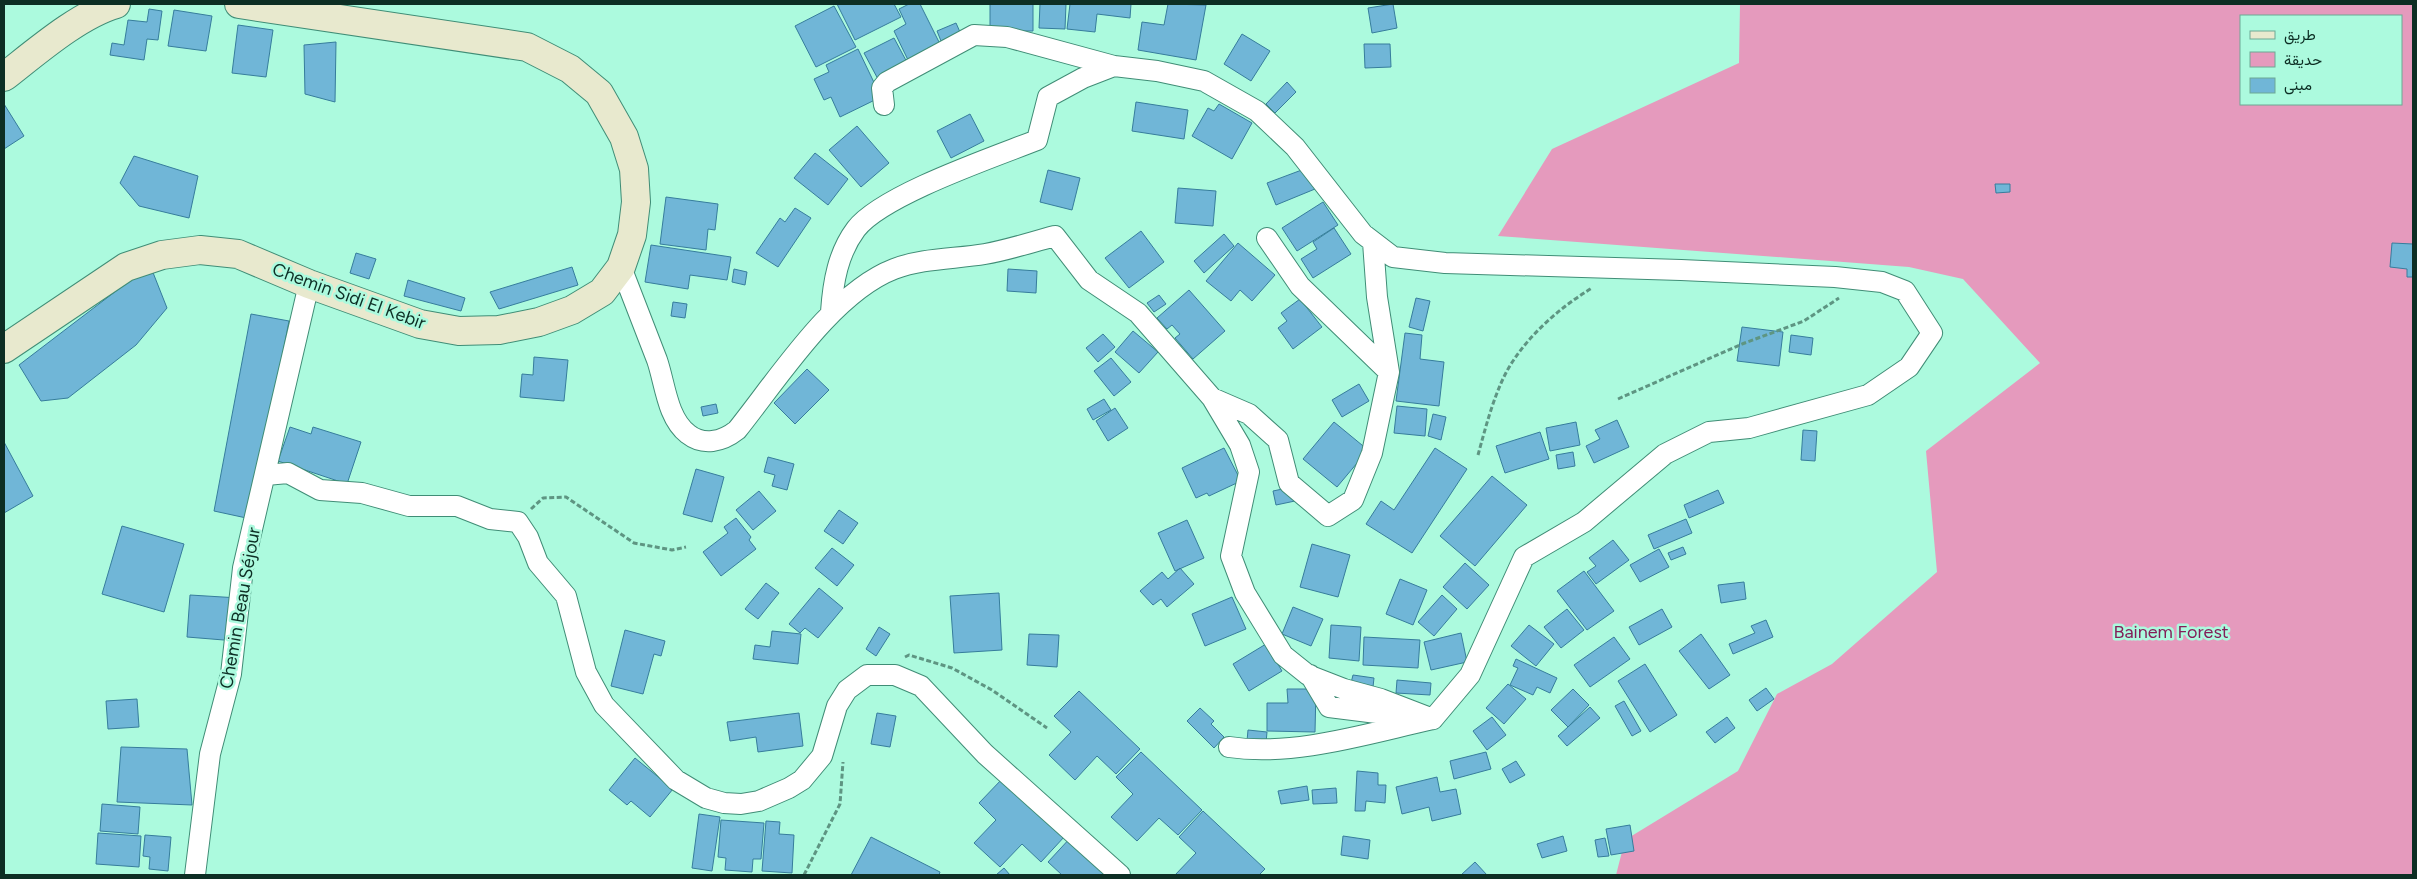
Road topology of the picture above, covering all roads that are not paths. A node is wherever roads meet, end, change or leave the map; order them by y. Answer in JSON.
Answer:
{"nodes":[{"id":1,"x":116,"y":4,"type":"edge"},
{"id":2,"x":238,"y":4,"type":"edge"},
{"id":3,"x":1114,"y":66,"type":"junction"},
{"id":4,"x":4,"y":78,"type":"edge"},
{"id":5,"x":884,"y":105,"type":"dead end"},
{"id":6,"x":1267,"y":238,"type":"dead end"},
{"id":7,"x":1373,"y":242,"type":"junction"},
{"id":8,"x":621,"y":266,"type":"junction"},
{"id":9,"x":309,"y":284,"type":"junction"},
{"id":10,"x":831,"y":312,"type":"junction"},
{"id":11,"x":4,"y":350,"type":"edge"},
{"id":12,"x":1390,"y":372,"type":"junction"},
{"id":13,"x":1212,"y":398,"type":"junction"},
{"id":14,"x":266,"y":475,"type":"junction"},
{"id":15,"x":1433,"y":719,"type":"junction"},
{"id":16,"x":1229,"y":746,"type":"dead end"},
{"id":17,"x":195,"y":875,"type":"edge"},
{"id":18,"x":1120,"y":875,"type":"edge"}],
"edges":[{"from":1,"to":4,"type":"street"},
{"from":2,"to":8,"type":"street","name":"Chemin Sidi El Kebir"},
{"from":3,"to":5,"type":"street"},
{"from":3,"to":7,"type":"street"},
{"from":3,"to":10,"type":"street"},
{"from":6,"to":12,"type":"street"},
{"from":7,"to":12,"type":"street"},
{"from":7,"to":15,"type":"street"},
{"from":8,"to":9,"type":"street","name":"Chemin Sidi El Kebir"},
{"from":8,"to":10,"type":"street"},
{"from":9,"to":11,"type":"street","name":"Chemin Sidi El Kebir"},
{"from":9,"to":14,"type":"street","name":"Chemin Beau Séjour"},
{"from":10,"to":13,"type":"street"},
{"from":12,"to":13,"type":"street"},
{"from":13,"to":15,"type":"street"},
{"from":14,"to":17,"type":"street","name":"Chemin Beau Séjour"},
{"from":14,"to":18,"type":"street"},
{"from":15,"to":16,"type":"street"}]}
